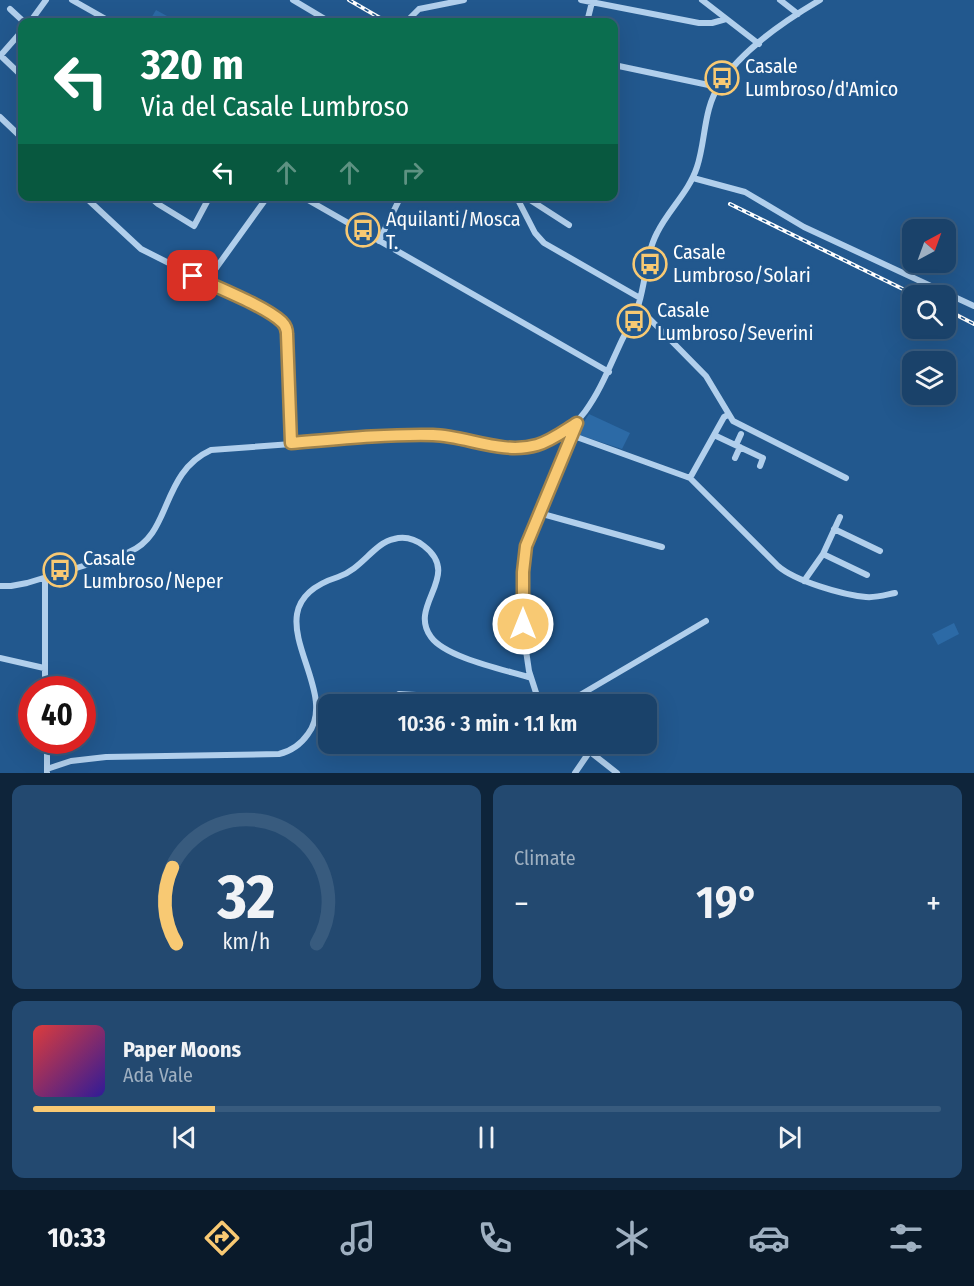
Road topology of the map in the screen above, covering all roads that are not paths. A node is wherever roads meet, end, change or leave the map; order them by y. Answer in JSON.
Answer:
{"nodes":[{"id":1,"x":46,"y":0,"type":"edge"},
{"id":2,"x":72,"y":0,"type":"edge"},
{"id":3,"x":292,"y":0,"type":"edge"},
{"id":4,"x":464,"y":0,"type":"edge"},
{"id":5,"x":581,"y":0,"type":"edge"},
{"id":6,"x":702,"y":0,"type":"edge"},
{"id":7,"x":780,"y":0,"type":"edge"},
{"id":8,"x":820,"y":0,"type":"edge"},
{"id":9,"x":449,"y":1,"type":"edge"},
{"id":10,"x":592,"y":2,"type":"junction"},
{"id":11,"x":10,"y":9,"type":"dead end"},
{"id":12,"x":798,"y":14,"type":"junction"},
{"id":13,"x":20,"y":18,"type":"edge"},
{"id":14,"x":33,"y":18,"type":"edge"},
{"id":15,"x":104,"y":18,"type":"edge"},
{"id":16,"x":323,"y":18,"type":"edge"},
{"id":17,"x":410,"y":18,"type":"edge"},
{"id":18,"x":588,"y":18,"type":"edge"},
{"id":19,"x":726,"y":19,"type":"junction"},
{"id":20,"x":18,"y":35,"type":"edge"},
{"id":21,"x":759,"y":44,"type":"junction"},
{"id":22,"x":0,"y":55,"type":"edge"},
{"id":23,"x":618,"y":66,"type":"edge"},
{"id":24,"x":18,"y":72,"type":"edge"},
{"id":25,"x":718,"y":87,"type":"junction"},
{"id":26,"x":0,"y":117,"type":"edge"},
{"id":27,"x":18,"y":134,"type":"edge"},
{"id":28,"x":693,"y":178,"type":"junction"},
{"id":29,"x":89,"y":201,"type":"edge"},
{"id":30,"x":155,"y":201,"type":"edge"},
{"id":31,"x":207,"y":201,"type":"edge"},
{"id":32,"x":264,"y":201,"type":"edge"},
{"id":33,"x":310,"y":201,"type":"edge"},
{"id":34,"x":399,"y":201,"type":"edge"},
{"id":35,"x":519,"y":201,"type":"edge"},
{"id":36,"x":532,"y":201,"type":"edge"},
{"id":37,"x":569,"y":225,"type":"dead end"},
{"id":38,"x":379,"y":241,"type":"junction"},
{"id":39,"x":206,"y":282,"type":"junction"},
{"id":40,"x":640,"y":298,"type":"junction"},
{"id":41,"x":638,"y":306,"type":"junction"},
{"id":42,"x":974,"y":306,"type":"edge"},
{"id":43,"x":609,"y":372,"type":"junction"},
{"id":44,"x":728,"y":415,"type":"junction"},
{"id":45,"x":577,"y":423,"type":"junction"},
{"id":46,"x":741,"y":434,"type":"dead end"},
{"id":47,"x":571,"y":435,"type":"junction"},
{"id":48,"x":714,"y":435,"type":"junction"},
{"id":49,"x":291,"y":443,"type":"junction"},
{"id":50,"x":738,"y":446,"type":"junction"},
{"id":51,"x":735,"y":458,"type":"dead end"},
{"id":52,"x":760,"y":466,"type":"dead end"},
{"id":53,"x":690,"y":478,"type":"junction"},
{"id":54,"x":846,"y":478,"type":"dead end"},
{"id":55,"x":539,"y":513,"type":"junction"},
{"id":56,"x":840,"y":517,"type":"dead end"},
{"id":57,"x":834,"y":529,"type":"junction"},
{"id":58,"x":662,"y":547,"type":"dead end"},
{"id":59,"x":880,"y":550,"type":"dead end"},
{"id":60,"x":823,"y":554,"type":"junction"},
{"id":61,"x":867,"y":575,"type":"dead end"},
{"id":62,"x":45,"y":578,"type":"junction"},
{"id":63,"x":804,"y":581,"type":"junction"},
{"id":64,"x":4,"y":586,"type":"edge"},
{"id":65,"x":895,"y":593,"type":"dead end"},
{"id":66,"x":0,"y":594,"type":"edge"},
{"id":67,"x":706,"y":621,"type":"dead end"},
{"id":68,"x":0,"y":658,"type":"edge"},
{"id":69,"x":44,"y":668,"type":"junction"},
{"id":70,"x":44,"y":676,"type":"edge"},
{"id":71,"x":531,"y":678,"type":"junction"},
{"id":72,"x":536,"y":694,"type":"edge"},
{"id":73,"x":582,"y":694,"type":"edge"},
{"id":74,"x":46,"y":754,"type":"edge"},
{"id":75,"x":589,"y":754,"type":"edge"},
{"id":76,"x":593,"y":754,"type":"edge"},
{"id":77,"x":47,"y":771,"type":"edge"},
{"id":78,"x":575,"y":773,"type":"edge"},
{"id":79,"x":617,"y":773,"type":"edge"}],
"edges":[{"from":1,"to":14,"type":"street"},
{"from":2,"to":15,"type":"street"},
{"from":3,"to":16,"type":"street"},
{"from":4,"to":9,"type":"street"},
{"from":5,"to":10,"type":"street"},
{"from":6,"to":19,"type":"street"},
{"from":7,"to":12,"type":"street"},
{"from":8,"to":12,"type":"street"},
{"from":9,"to":17,"type":"street"},
{"from":10,"to":18,"type":"street"},
{"from":10,"to":19,"type":"street"},
{"from":11,"to":13,"type":"street"},
{"from":12,"to":21,"type":"street"},
{"from":19,"to":21,"type":"street"},
{"from":20,"to":22,"type":"street"},
{"from":21,"to":25,"type":"street"},
{"from":22,"to":24,"type":"street"},
{"from":23,"to":25,"type":"street"},
{"from":25,"to":28,"type":"street"},
{"from":26,"to":27,"type":"street"},
{"from":28,"to":40,"type":"street"},
{"from":28,"to":42,"type":"street"},
{"from":29,"to":39,"type":"street"},
{"from":30,"to":31,"type":"street"},
{"from":32,"to":39,"type":"street"},
{"from":33,"to":38,"type":"street"},
{"from":34,"to":38,"type":"street"},
{"from":35,"to":40,"type":"street"},
{"from":36,"to":37,"type":"street"},
{"from":38,"to":43,"type":"street"},
{"from":39,"to":49,"type":"street"},
{"from":40,"to":41,"type":"street"},
{"from":41,"to":43,"type":"street"},
{"from":41,"to":44,"type":"street"},
{"from":43,"to":45,"type":"street"},
{"from":44,"to":48,"type":"street"},
{"from":44,"to":54,"type":"street"},
{"from":45,"to":47,"type":"street"},
{"from":45,"to":49,"type":"street"},
{"from":46,"to":50,"type":"street"},
{"from":47,"to":53,"type":"street"},
{"from":47,"to":55,"type":"street"},
{"from":48,"to":50,"type":"street"},
{"from":48,"to":53,"type":"street"},
{"from":49,"to":62,"type":"street"},
{"from":50,"to":51,"type":"street"},
{"from":50,"to":52,"type":"street"},
{"from":53,"to":63,"type":"street"},
{"from":55,"to":58,"type":"street"},
{"from":55,"to":71,"type":"street"},
{"from":56,"to":57,"type":"street"},
{"from":57,"to":59,"type":"street"},
{"from":57,"to":60,"type":"street"},
{"from":60,"to":61,"type":"street"},
{"from":60,"to":63,"type":"street"},
{"from":62,"to":64,"type":"street"},
{"from":62,"to":69,"type":"street"},
{"from":63,"to":65,"type":"street"},
{"from":64,"to":66,"type":"street"},
{"from":67,"to":73,"type":"street"},
{"from":68,"to":69,"type":"street"},
{"from":69,"to":70,"type":"street"},
{"from":71,"to":72,"type":"street"},
{"from":71,"to":77,"type":"street"},
{"from":74,"to":77,"type":"street"},
{"from":75,"to":78,"type":"street"},
{"from":76,"to":79,"type":"street"}]}
